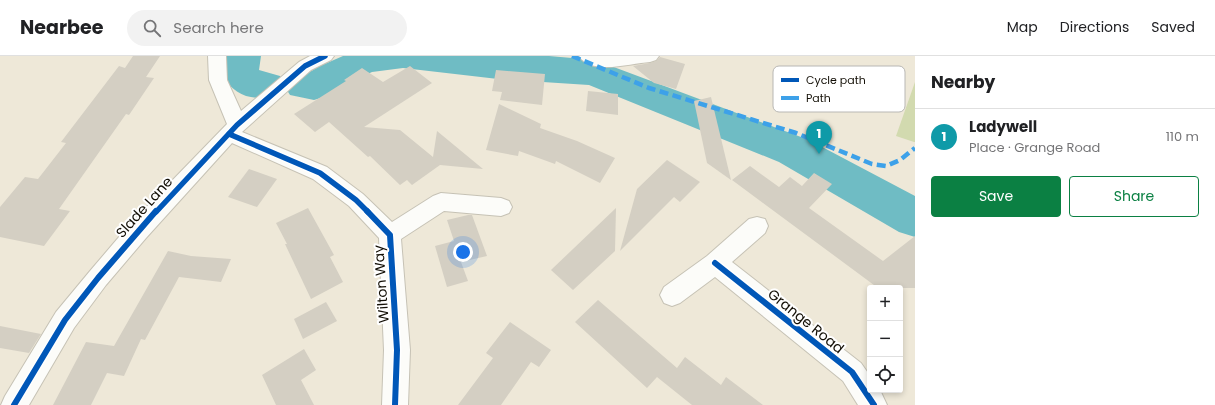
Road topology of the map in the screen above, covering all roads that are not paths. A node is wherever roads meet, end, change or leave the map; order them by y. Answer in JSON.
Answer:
{"nodes":[{"id":1,"x":217,"y":56,"type":"edge"},
{"id":2,"x":325,"y":56,"type":"edge"},
{"id":3,"x":588,"y":56,"type":"edge"},
{"id":4,"x":650,"y":56,"type":"edge"},
{"id":5,"x":233,"y":129,"type":"junction"},
{"id":6,"x":501,"y":207,"type":"dead end"},
{"id":7,"x":757,"y":226,"type":"dead end"},
{"id":8,"x":390,"y":235,"type":"junction"},
{"id":9,"x":715,"y":263,"type":"junction"},
{"id":10,"x":672,"y":295,"type":"dead end"},
{"id":11,"x":14,"y":405,"type":"edge"},
{"id":12,"x":395,"y":405,"type":"edge"},
{"id":13,"x":874,"y":405,"type":"edge"}],
"edges":[{"from":1,"to":5,"type":"street"},
{"from":2,"to":5,"type":"street","name":"Slade Lane"},
{"from":3,"to":4,"type":"street"},
{"from":5,"to":8,"type":"street","name":"Wilton Way"},
{"from":5,"to":11,"type":"street","name":"Slade Lane"},
{"from":6,"to":8,"type":"street"},
{"from":7,"to":9,"type":"street"},
{"from":8,"to":12,"type":"street","name":"Wilton Way"},
{"from":9,"to":10,"type":"street"},
{"from":9,"to":13,"type":"street","name":"Grange Road"}]}
